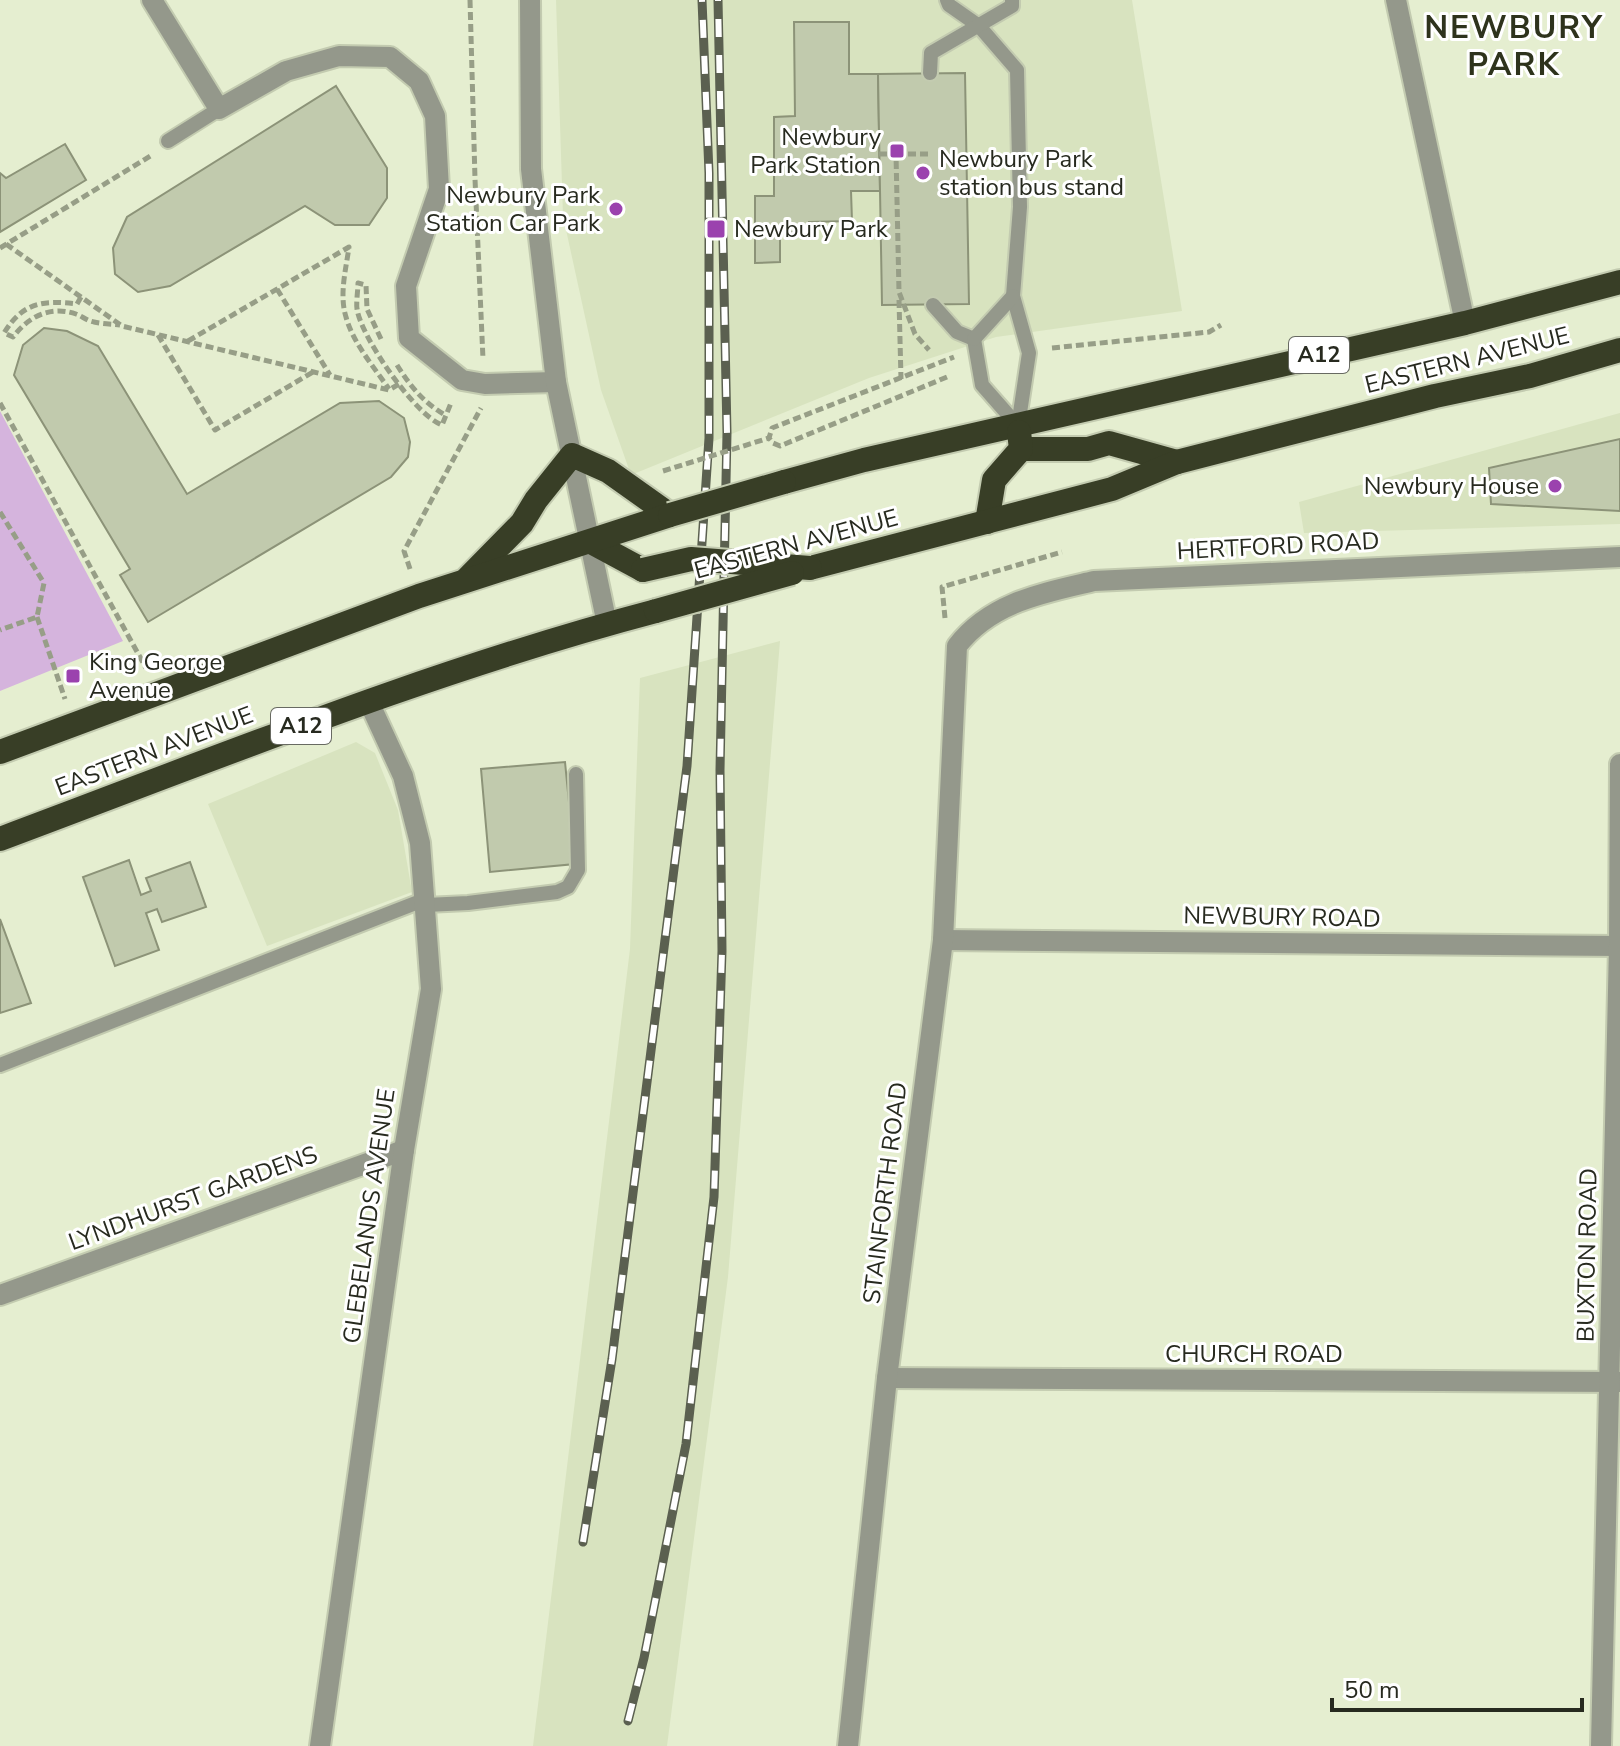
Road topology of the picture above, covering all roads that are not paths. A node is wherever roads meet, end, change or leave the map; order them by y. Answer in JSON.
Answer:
{"nodes":[{"id":1,"x":152,"y":0,"type":"edge"},
{"id":2,"x":530,"y":0,"type":"edge"},
{"id":3,"x":947,"y":0,"type":"edge"},
{"id":4,"x":1012,"y":0,"type":"edge"},
{"id":5,"x":1396,"y":0,"type":"edge"},
{"id":6,"x":979,"y":26,"type":"junction"},
{"id":7,"x":930,"y":73,"type":"dead end"},
{"id":8,"x":219,"y":109,"type":"junction"},
{"id":9,"x":168,"y":141,"type":"road end"},
{"id":10,"x":1620,"y":282,"type":"edge"},
{"id":11,"x":1013,"y":296,"type":"junction"},
{"id":12,"x":933,"y":305,"type":"dead end"},
{"id":13,"x":1465,"y":323,"type":"junction"},
{"id":14,"x":974,"y":339,"type":"junction"},
{"id":15,"x":1620,"y":350,"type":"edge"},
{"id":16,"x":556,"y":382,"type":"junction"},
{"id":17,"x":1020,"y":437,"type":"junction"},
{"id":18,"x":572,"y":455,"type":"junction"},
{"id":19,"x":1177,"y":462,"type":"junction"},
{"id":20,"x":670,"y":515,"type":"junction"},
{"id":21,"x":987,"y":522,"type":"junction"},
{"id":22,"x":591,"y":542,"type":"junction"},
{"id":23,"x":1620,"y":557,"type":"edge"},
{"id":24,"x":810,"y":568,"type":"junction"},
{"id":25,"x":465,"y":581,"type":"junction"},
{"id":26,"x":607,"y":624,"type":"junction"},
{"id":27,"x":957,"y":646,"type":"joint"},
{"id":28,"x":368,"y":700,"type":"junction"},
{"id":29,"x":0,"y":752,"type":"edge"},
{"id":30,"x":1620,"y":764,"type":"edge"},
{"id":31,"x":576,"y":774,"type":"dead end"},
{"id":32,"x":0,"y":839,"type":"edge"},
{"id":33,"x":426,"y":902,"type":"junction"},
{"id":34,"x":943,"y":940,"type":"junction"},
{"id":35,"x":1620,"y":946,"type":"edge"},
{"id":36,"x":0,"y":1065,"type":"edge"},
{"id":37,"x":404,"y":1150,"type":"junction"},
{"id":38,"x":0,"y":1295,"type":"edge"},
{"id":39,"x":887,"y":1378,"type":"junction"},
{"id":40,"x":1615,"y":1382,"type":"edge"},
{"id":41,"x":320,"y":1746,"type":"edge"},
{"id":42,"x":848,"y":1746,"type":"edge"},
{"id":43,"x":1601,"y":1746,"type":"edge"}],
"edges":[{"from":1,"to":8,"type":"street"},
{"from":2,"to":16,"type":"street"},
{"from":3,"to":6,"type":"lane"},
{"from":4,"to":6,"type":"lane"},
{"from":5,"to":13,"type":"street"},
{"from":6,"to":7,"type":"lane"},
{"from":6,"to":11,"type":"lane"},
{"from":8,"to":9,"type":"lane"},
{"from":8,"to":16,"type":"street"},
{"from":10,"to":13,"type":"highway","name":"EASTERN AVENUE","number":"A12"},
{"from":11,"to":14,"type":"lane"},
{"from":11,"to":17,"type":"lane"},
{"from":12,"to":14,"type":"lane"},
{"from":13,"to":17,"type":"highway","name":"EASTERN AVENUE","number":"A12"},
{"from":14,"to":17,"type":"lane"},
{"from":15,"to":19,"type":"highway","name":"EASTERN AVENUE","number":"A12"},
{"from":16,"to":18,"type":"street"},
{"from":17,"to":19,"type":"highway"},
{"from":17,"to":20,"type":"highway","name":"EASTERN AVENUE","number":"A12","bridge":true},
{"from":17,"to":21,"type":"highway"},
{"from":18,"to":20,"type":"highway"},
{"from":18,"to":22,"type":"street"},
{"from":18,"to":25,"type":"highway"},
{"from":19,"to":21,"type":"highway","name":"EASTERN AVENUE","number":"A12"},
{"from":20,"to":22,"type":"highway","name":"EASTERN AVENUE","number":"A12"},
{"from":21,"to":24,"type":"highway","name":"EASTERN AVENUE","number":"A12"},
{"from":22,"to":24,"type":"highway","bridge":true},
{"from":22,"to":25,"type":"highway","name":"EASTERN AVENUE","number":"A12"},
{"from":22,"to":26,"type":"street"},
{"from":23,"to":27,"type":"street","name":"HERTFORD ROAD"},
{"from":24,"to":26,"type":"highway","name":"EASTERN AVENUE","number":"A12","bridge":true},
{"from":25,"to":29,"type":"highway","name":"EASTERN AVENUE","number":"A12"},
{"from":26,"to":28,"type":"highway","name":"EASTERN AVENUE","number":"A12"},
{"from":27,"to":34,"type":"street","name":"STAINFORTH ROAD"},
{"from":28,"to":32,"type":"highway","name":"EASTERN AVENUE","number":"A12"},
{"from":28,"to":33,"type":"street","name":"GLEBELANDS AVENUE"},
{"from":30,"to":35,"type":"street","name":"BUXTON ROAD"},
{"from":31,"to":33,"type":"lane"},
{"from":33,"to":36,"type":"lane"},
{"from":33,"to":37,"type":"street","name":"GLEBELANDS AVENUE"},
{"from":34,"to":35,"type":"street","name":"NEWBURY ROAD"},
{"from":34,"to":39,"type":"street","name":"STAINFORTH ROAD"},
{"from":35,"to":40,"type":"street","name":"BUXTON ROAD"},
{"from":37,"to":38,"type":"street","name":"LYNDHURST GARDENS"},
{"from":37,"to":41,"type":"street","name":"GLEBELANDS AVENUE"},
{"from":39,"to":40,"type":"street","name":"CHURCH ROAD"},
{"from":39,"to":42,"type":"street","name":"STAINFORTH ROAD"},
{"from":40,"to":43,"type":"street","name":"BUXTON ROAD"}]}
